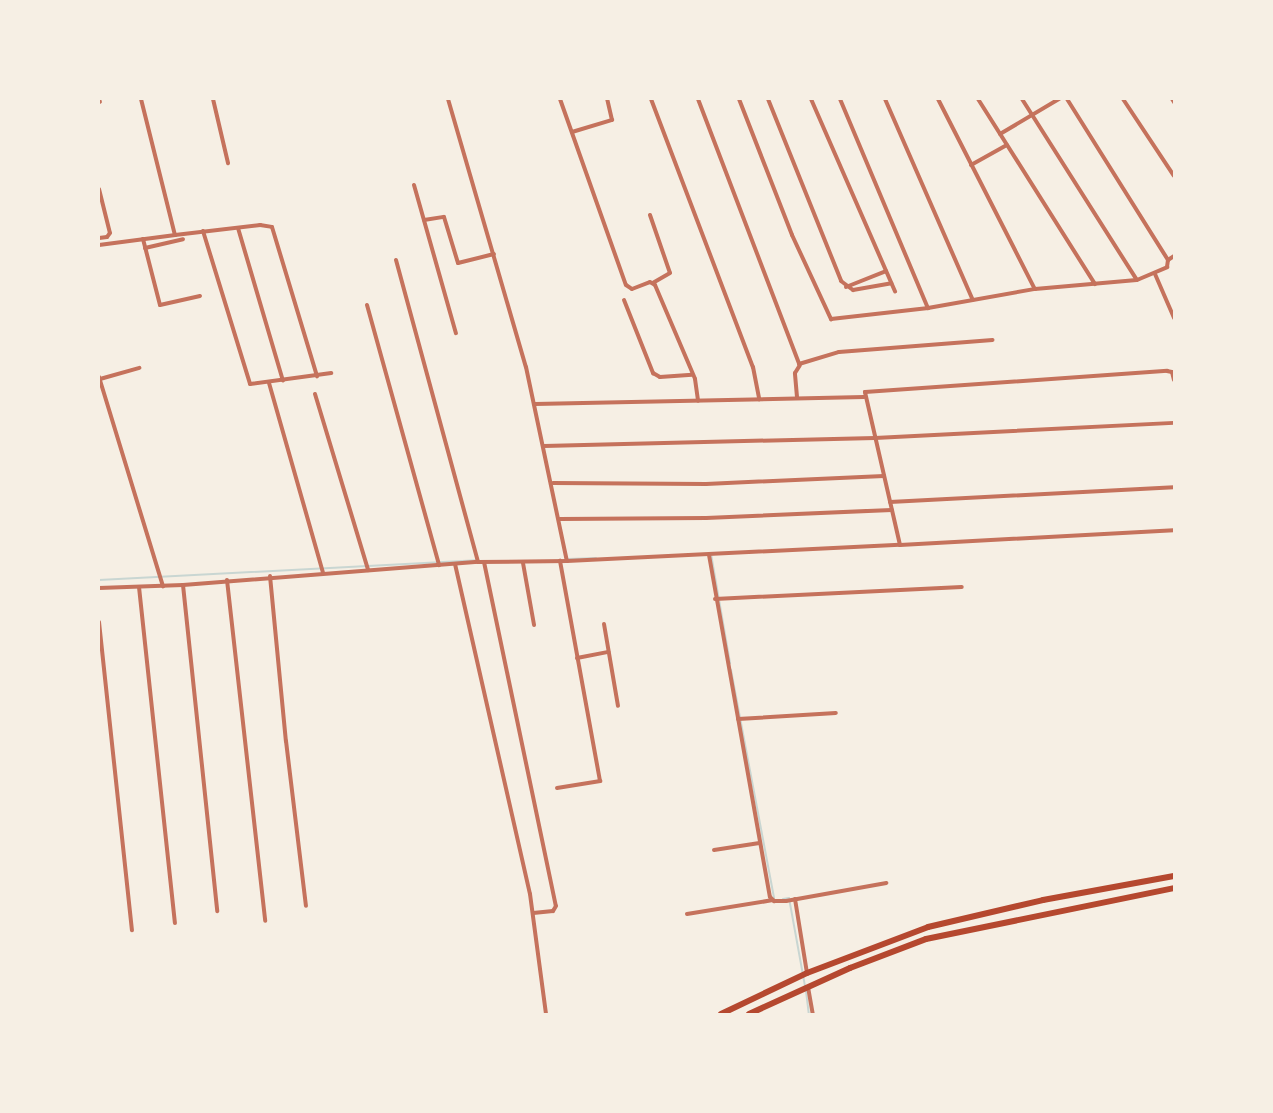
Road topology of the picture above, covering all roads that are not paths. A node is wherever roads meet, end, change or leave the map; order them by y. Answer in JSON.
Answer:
{"nodes":[{"id":1,"x":141,"y":99,"type":"edge"},
{"id":2,"x":213,"y":99,"type":"edge"},
{"id":3,"x":448,"y":99,"type":"edge"},
{"id":4,"x":560,"y":99,"type":"edge"},
{"id":5,"x":607,"y":99,"type":"edge"},
{"id":6,"x":651,"y":99,"type":"edge"},
{"id":7,"x":698,"y":99,"type":"edge"},
{"id":8,"x":740,"y":99,"type":"edge"},
{"id":9,"x":768,"y":99,"type":"edge"},
{"id":10,"x":811,"y":99,"type":"edge"},
{"id":11,"x":840,"y":99,"type":"edge"},
{"id":12,"x":885,"y":99,"type":"edge"},
{"id":13,"x":938,"y":99,"type":"edge"},
{"id":14,"x":978,"y":99,"type":"edge"},
{"id":15,"x":1022,"y":99,"type":"edge"},
{"id":16,"x":1059,"y":99,"type":"edge"},
{"id":17,"x":1067,"y":99,"type":"edge"},
{"id":18,"x":1123,"y":99,"type":"edge"},
{"id":19,"x":1172,"y":99,"type":"edge"},
{"id":20,"x":1174,"y":102,"type":"edge"},
{"id":21,"x":1032,"y":115,"type":"junction"},
{"id":22,"x":572,"y":132,"type":"junction"},
{"id":23,"x":1000,"y":134,"type":"junction"},
{"id":24,"x":1007,"y":145,"type":"junction"},
{"id":25,"x":228,"y":163,"type":"dead end"},
{"id":26,"x":971,"y":165,"type":"junction"},
{"id":27,"x":1174,"y":176,"type":"edge"},
{"id":28,"x":414,"y":185,"type":"dead end"},
{"id":29,"x":99,"y":189,"type":"edge"},
{"id":30,"x":650,"y":215,"type":"dead end"},
{"id":31,"x":424,"y":220,"type":"junction"},
{"id":32,"x":238,"y":228,"type":"junction"},
{"id":33,"x":203,"y":231,"type":"junction"},
{"id":34,"x":175,"y":235,"type":"junction"},
{"id":35,"x":99,"y":238,"type":"edge"},
{"id":36,"x":143,"y":239,"type":"junction"},
{"id":37,"x":183,"y":239,"type":"dead end"},
{"id":38,"x":99,"y":245,"type":"edge"},
{"id":39,"x":145,"y":248,"type":"junction"},
{"id":40,"x":494,"y":254,"type":"junction"},
{"id":41,"x":1174,"y":256,"type":"edge"},
{"id":42,"x":396,"y":260,"type":"dead end"},
{"id":43,"x":1168,"y":262,"type":"junction"},
{"id":44,"x":886,"y":271,"type":"junction"},
{"id":45,"x":1155,"y":274,"type":"junction"},
{"id":46,"x":1137,"y":280,"type":"junction"},
{"id":47,"x":653,"y":283,"type":"junction"},
{"id":48,"x":891,"y":283,"type":"junction"},
{"id":49,"x":1096,"y":284,"type":"junction"},
{"id":50,"x":846,"y":287,"type":"junction"},
{"id":51,"x":1034,"y":289,"type":"junction"},
{"id":52,"x":895,"y":291,"type":"dead end"},
{"id":53,"x":200,"y":296,"type":"dead end"},
{"id":54,"x":624,"y":300,"type":"dead end"},
{"id":55,"x":973,"y":300,"type":"junction"},
{"id":56,"x":367,"y":305,"type":"dead end"},
{"id":57,"x":928,"y":308,"type":"junction"},
{"id":58,"x":1174,"y":318,"type":"edge"},
{"id":59,"x":456,"y":333,"type":"dead end"},
{"id":60,"x":993,"y":340,"type":"dead end"},
{"id":61,"x":800,"y":365,"type":"junction"},
{"id":62,"x":139,"y":368,"type":"dead end"},
{"id":63,"x":331,"y":373,"type":"dead end"},
{"id":64,"x":692,"y":375,"type":"junction"},
{"id":65,"x":317,"y":376,"type":"junction"},
{"id":66,"x":99,"y":378,"type":"edge"},
{"id":67,"x":1174,"y":380,"type":"edge"},
{"id":68,"x":283,"y":381,"type":"junction"},
{"id":69,"x":269,"y":383,"type":"junction"},
{"id":70,"x":315,"y":394,"type":"dead end"},
{"id":71,"x":864,"y":396,"type":"junction"},
{"id":72,"x":797,"y":397,"type":"junction"},
{"id":73,"x":760,"y":399,"type":"junction"},
{"id":74,"x":698,"y":401,"type":"junction"},
{"id":75,"x":535,"y":404,"type":"junction"},
{"id":76,"x":1174,"y":423,"type":"edge"},
{"id":77,"x":875,"y":438,"type":"junction"},
{"id":78,"x":544,"y":446,"type":"junction"},
{"id":79,"x":884,"y":476,"type":"junction"},
{"id":80,"x":553,"y":484,"type":"junction"},
{"id":81,"x":1174,"y":487,"type":"edge"},
{"id":82,"x":890,"y":502,"type":"junction"},
{"id":83,"x":892,"y":510,"type":"junction"},
{"id":84,"x":560,"y":518,"type":"junction"},
{"id":85,"x":1174,"y":530,"type":"edge"},
{"id":86,"x":900,"y":545,"type":"junction"},
{"id":87,"x":709,"y":554,"type":"junction"},
{"id":88,"x":560,"y":561,"type":"junction"},
{"id":89,"x":568,"y":561,"type":"junction"},
{"id":90,"x":478,"y":562,"type":"junction"},
{"id":91,"x":484,"y":562,"type":"junction"},
{"id":92,"x":523,"y":563,"type":"junction"},
{"id":93,"x":455,"y":564,"type":"junction"},
{"id":94,"x":439,"y":565,"type":"junction"},
{"id":95,"x":368,"y":570,"type":"junction"},
{"id":96,"x":322,"y":573,"type":"junction"},
{"id":97,"x":270,"y":576,"type":"junction"},
{"id":98,"x":227,"y":580,"type":"junction"},
{"id":99,"x":183,"y":585,"type":"junction"},
{"id":100,"x":163,"y":586,"type":"junction"},
{"id":101,"x":138,"y":587,"type":"junction"},
{"id":102,"x":962,"y":587,"type":"dead end"},
{"id":103,"x":99,"y":588,"type":"edge"},
{"id":104,"x":715,"y":598,"type":"junction"},
{"id":105,"x":99,"y":622,"type":"edge"},
{"id":106,"x":604,"y":624,"type":"dead end"},
{"id":107,"x":534,"y":625,"type":"dead end"},
{"id":108,"x":608,"y":652,"type":"junction"},
{"id":109,"x":577,"y":658,"type":"junction"},
{"id":110,"x":618,"y":706,"type":"dead end"},
{"id":111,"x":836,"y":713,"type":"dead end"},
{"id":112,"x":739,"y":719,"type":"junction"},
{"id":113,"x":557,"y":788,"type":"dead end"},
{"id":114,"x":758,"y":843,"type":"junction"},
{"id":115,"x":714,"y":850,"type":"dead end"},
{"id":116,"x":1174,"y":876,"type":"edge"},
{"id":117,"x":886,"y":883,"type":"dead end"},
{"id":118,"x":1174,"y":888,"type":"edge"},
{"id":119,"x":773,"y":900,"type":"junction"},
{"id":120,"x":791,"y":900,"type":"junction"},
{"id":121,"x":306,"y":906,"type":"dead end"},
{"id":122,"x":217,"y":910,"type":"dead end"},
{"id":123,"x":533,"y":913,"type":"junction"},
{"id":124,"x":687,"y":914,"type":"dead end"},
{"id":125,"x":264,"y":921,"type":"dead end"},
{"id":126,"x":175,"y":923,"type":"dead end"},
{"id":127,"x":132,"y":930,"type":"dead end"},
{"id":128,"x":804,"y":974,"type":"junction"},
{"id":129,"x":806,"y":988,"type":"junction"},
{"id":130,"x":546,"y":1014,"type":"edge"},
{"id":131,"x":721,"y":1014,"type":"edge"},
{"id":132,"x":750,"y":1014,"type":"edge"},
{"id":133,"x":813,"y":1014,"type":"edge"}],
"edges":[{"from":1,"to":34,"type":"street"},
{"from":2,"to":25,"type":"street"},
{"from":3,"to":40,"type":"street"},
{"from":4,"to":22,"type":"street"},
{"from":5,"to":22,"type":"street"},
{"from":6,"to":73,"type":"street"},
{"from":7,"to":61,"type":"street"},
{"from":8,"to":57,"type":"street"},
{"from":9,"to":50,"type":"street"},
{"from":10,"to":44,"type":"street"},
{"from":11,"to":57,"type":"street"},
{"from":12,"to":55,"type":"street"},
{"from":13,"to":26,"type":"street"},
{"from":14,"to":23,"type":"street"},
{"from":15,"to":21,"type":"street"},
{"from":16,"to":21,"type":"street"},
{"from":17,"to":43,"type":"street"},
{"from":18,"to":27,"type":"street"},
{"from":19,"to":20,"type":"street"},
{"from":21,"to":23,"type":"street"},
{"from":21,"to":46,"type":"street"},
{"from":22,"to":47,"type":"street"},
{"from":23,"to":24,"type":"street"},
{"from":24,"to":26,"type":"street"},
{"from":24,"to":49,"type":"street"},
{"from":26,"to":51,"type":"street"},
{"from":28,"to":31,"type":"street"},
{"from":29,"to":35,"type":"street"},
{"from":30,"to":47,"type":"street"},
{"from":31,"to":40,"type":"street"},
{"from":31,"to":59,"type":"street"},
{"from":32,"to":33,"type":"street"},
{"from":32,"to":65,"type":"street"},
{"from":32,"to":68,"type":"street"},
{"from":33,"to":34,"type":"street"},
{"from":33,"to":69,"type":"street"},
{"from":34,"to":36,"type":"street"},
{"from":36,"to":38,"type":"street"},
{"from":36,"to":39,"type":"street"},
{"from":37,"to":39,"type":"street"},
{"from":39,"to":53,"type":"street"},
{"from":40,"to":75,"type":"street"},
{"from":41,"to":43,"type":"street"},
{"from":42,"to":90,"type":"street"},
{"from":43,"to":45,"type":"street"},
{"from":44,"to":48,"type":"street"},
{"from":44,"to":50,"type":"street"},
{"from":45,"to":46,"type":"street"},
{"from":45,"to":58,"type":"street"},
{"from":46,"to":49,"type":"street"},
{"from":47,"to":64,"type":"street"},
{"from":48,"to":50,"type":"street"},
{"from":48,"to":52,"type":"street"},
{"from":49,"to":51,"type":"street"},
{"from":51,"to":55,"type":"street"},
{"from":54,"to":64,"type":"street"},
{"from":55,"to":57,"type":"street"},
{"from":56,"to":94,"type":"street"},
{"from":60,"to":61,"type":"street"},
{"from":61,"to":72,"type":"street"},
{"from":62,"to":66,"type":"street"},
{"from":63,"to":65,"type":"street"},
{"from":64,"to":74,"type":"street"},
{"from":65,"to":68,"type":"street"},
{"from":66,"to":100,"type":"street"},
{"from":67,"to":71,"type":"street"},
{"from":68,"to":69,"type":"street"},
{"from":69,"to":96,"type":"street"},
{"from":70,"to":95,"type":"street"},
{"from":71,"to":72,"type":"street"},
{"from":71,"to":77,"type":"street"},
{"from":72,"to":73,"type":"street"},
{"from":73,"to":74,"type":"street"},
{"from":74,"to":75,"type":"street"},
{"from":75,"to":78,"type":"street"},
{"from":76,"to":77,"type":"street"},
{"from":77,"to":78,"type":"street"},
{"from":77,"to":79,"type":"street"},
{"from":78,"to":80,"type":"street"},
{"from":79,"to":80,"type":"street"},
{"from":79,"to":82,"type":"street"},
{"from":80,"to":84,"type":"street"},
{"from":81,"to":82,"type":"street"},
{"from":82,"to":83,"type":"street"},
{"from":83,"to":84,"type":"street"},
{"from":83,"to":86,"type":"street"},
{"from":84,"to":89,"type":"street"},
{"from":85,"to":86,"type":"street"},
{"from":86,"to":87,"type":"street"},
{"from":87,"to":89,"type":"street"},
{"from":87,"to":104,"type":"street"},
{"from":88,"to":89,"type":"street"},
{"from":88,"to":92,"type":"street"},
{"from":88,"to":109,"type":"street"},
{"from":90,"to":91,"type":"street"},
{"from":90,"to":93,"type":"street"},
{"from":91,"to":92,"type":"street"},
{"from":91,"to":123,"type":"street"},
{"from":92,"to":107,"type":"street"},
{"from":93,"to":94,"type":"street"},
{"from":93,"to":123,"type":"street"},
{"from":94,"to":95,"type":"street"},
{"from":95,"to":96,"type":"street"},
{"from":96,"to":97,"type":"street"},
{"from":97,"to":98,"type":"street"},
{"from":97,"to":121,"type":"street"},
{"from":98,"to":99,"type":"street"},
{"from":98,"to":125,"type":"street"},
{"from":99,"to":100,"type":"street"},
{"from":99,"to":122,"type":"street"},
{"from":100,"to":101,"type":"street"},
{"from":101,"to":103,"type":"street"},
{"from":101,"to":126,"type":"street"},
{"from":102,"to":104,"type":"street"},
{"from":104,"to":112,"type":"street"},
{"from":105,"to":127,"type":"street"},
{"from":106,"to":108,"type":"street"},
{"from":108,"to":109,"type":"street"},
{"from":108,"to":110,"type":"street"},
{"from":109,"to":113,"type":"street"},
{"from":111,"to":112,"type":"street"},
{"from":112,"to":114,"type":"street"},
{"from":114,"to":115,"type":"street"},
{"from":114,"to":119,"type":"street"},
{"from":116,"to":128,"type":"highway"},
{"from":117,"to":120,"type":"street"},
{"from":118,"to":129,"type":"highway"},
{"from":119,"to":120,"type":"street"},
{"from":119,"to":124,"type":"street"},
{"from":120,"to":128,"type":"street"},
{"from":123,"to":130,"type":"street"},
{"from":128,"to":131,"type":"highway"},
{"from":129,"to":132,"type":"highway"},
{"from":129,"to":133,"type":"street"}]}
